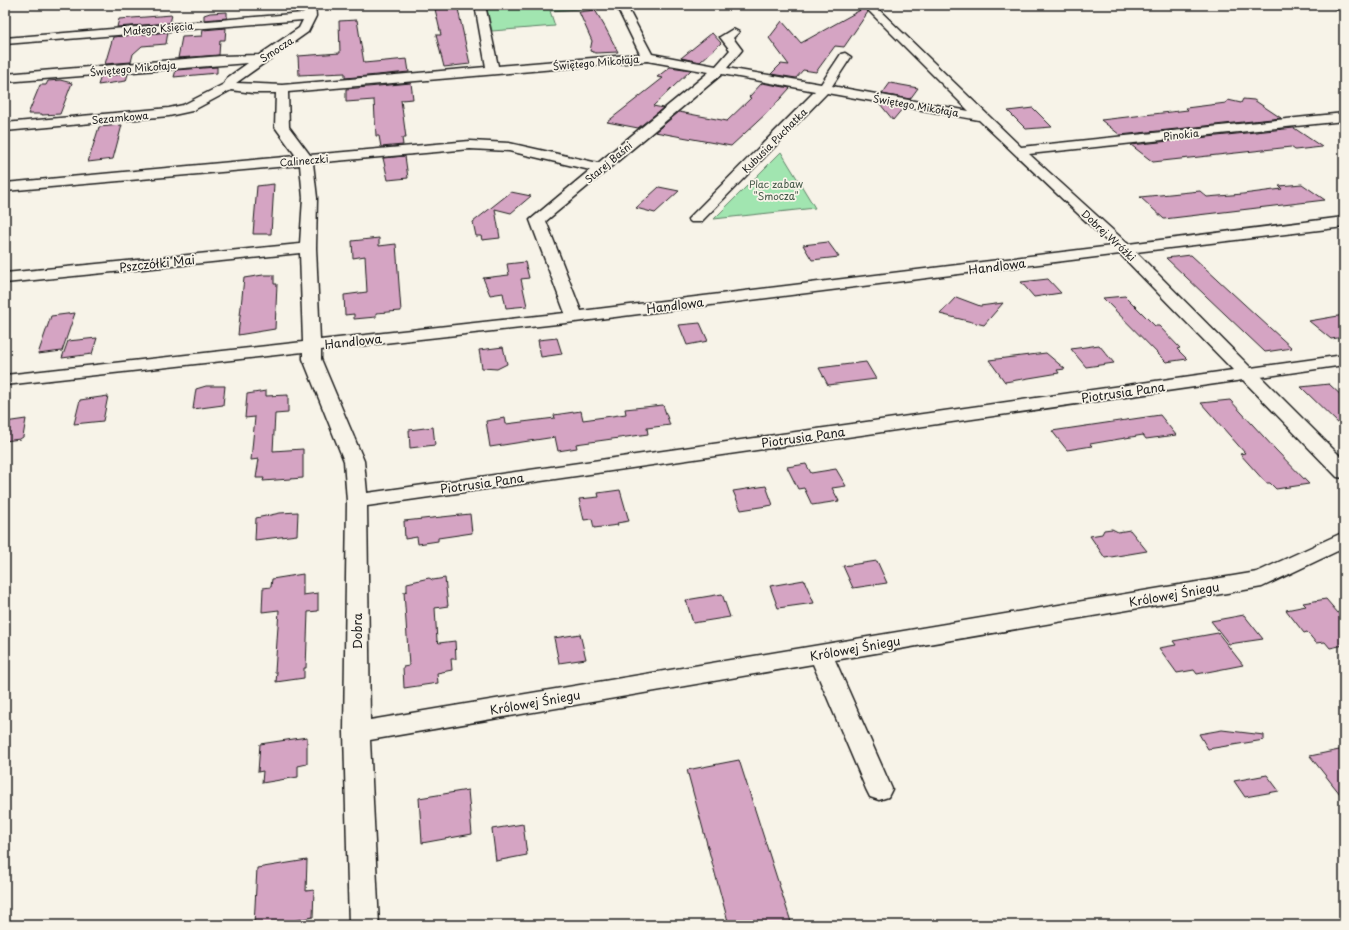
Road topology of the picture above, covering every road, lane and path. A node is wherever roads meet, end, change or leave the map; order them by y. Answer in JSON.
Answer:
{"nodes":[{"id":1,"x":480,"y":5,"type":"edge"},
{"id":2,"x":621,"y":5,"type":"edge"},
{"id":3,"x":868,"y":5,"type":"edge"},
{"id":4,"x":1336,"y":5,"type":"edge"},
{"id":5,"x":1344,"y":9,"type":"edge"},
{"id":6,"x":310,"y":10,"type":"edge"},
{"id":7,"x":733,"y":32,"type":"dead end"},
{"id":8,"x":5,"y":41,"type":"edge"},
{"id":9,"x":647,"y":57,"type":"junction"},
{"id":10,"x":845,"y":57,"type":"dead end"},
{"id":11,"x":260,"y":59,"type":"junction"},
{"id":12,"x":494,"y":70,"type":"junction"},
{"id":13,"x":718,"y":70,"type":"junction"},
{"id":14,"x":5,"y":78,"type":"edge"},
{"id":15,"x":229,"y":86,"type":"junction"},
{"id":16,"x":825,"y":88,"type":"junction"},
{"id":17,"x":282,"y":89,"type":"junction"},
{"id":18,"x":983,"y":117,"type":"junction"},
{"id":19,"x":1344,"y":117,"type":"edge"},
{"id":20,"x":5,"y":127,"type":"edge"},
{"id":21,"x":1018,"y":151,"type":"junction"},
{"id":22,"x":306,"y":159,"type":"junction"},
{"id":23,"x":600,"y":168,"type":"junction"},
{"id":24,"x":5,"y":187,"type":"edge"},
{"id":25,"x":696,"y":219,"type":"dead end"},
{"id":26,"x":1344,"y":222,"type":"edge"},
{"id":27,"x":308,"y":248,"type":"junction"},
{"id":28,"x":1125,"y":250,"type":"junction"},
{"id":29,"x":5,"y":278,"type":"edge"},
{"id":30,"x":575,"y":317,"type":"junction"},
{"id":31,"x":312,"y":346,"type":"junction"},
{"id":32,"x":1344,"y":360,"type":"edge"},
{"id":33,"x":1249,"y":374,"type":"junction"},
{"id":34,"x":5,"y":380,"type":"edge"},
{"id":35,"x":1344,"y":472,"type":"edge"},
{"id":36,"x":357,"y":501,"type":"junction"},
{"id":37,"x":1344,"y":539,"type":"edge"},
{"id":38,"x":821,"y":654,"type":"junction"},
{"id":39,"x":357,"y":732,"type":"junction"},
{"id":40,"x":879,"y":789,"type":"dead end"},
{"id":41,"x":364,"y":925,"type":"edge"}],
"edges":[{"from":1,"to":12,"type":"street"},
{"from":2,"to":9,"type":"street"},
{"from":3,"to":18,"type":"street","name":"Dobrej Wróżki"},
{"from":4,"to":5,"type":"street"},
{"from":6,"to":8,"type":"street","name":"Małego Księcia"},
{"from":6,"to":11,"type":"street","name":"Smocza"},
{"from":7,"to":13,"type":"street","name":"Starej Baśni"},
{"from":9,"to":12,"type":"street","name":"Świętego Mikołaja"},
{"from":9,"to":13,"type":"street","name":"Świętego Mikołaja"},
{"from":10,"to":16,"type":"street","name":"Kubusia Puchatka"},
{"from":11,"to":14,"type":"street","name":"Świętego Mikołaja"},
{"from":11,"to":15,"type":"street","name":"Smocza"},
{"from":12,"to":17,"type":"street","name":"Świętego Mikołaja"},
{"from":13,"to":16,"type":"street","name":"Świętego Mikołaja"},
{"from":13,"to":23,"type":"street","name":"Starej Baśni"},
{"from":15,"to":17,"type":"street","name":"Świętego Mikołaja"},
{"from":15,"to":20,"type":"street","name":"Sezamkowa"},
{"from":16,"to":18,"type":"street","name":"Świętego Mikołaja"},
{"from":16,"to":25,"type":"street","name":"Kubusia Puchatka"},
{"from":17,"to":22,"type":"street"},
{"from":18,"to":21,"type":"street","name":"Dobrej Wróżki"},
{"from":19,"to":21,"type":"street","name":"Pinokia"},
{"from":21,"to":28,"type":"street","name":"Dobrej Wróżki"},
{"from":22,"to":23,"type":"street","name":"Calineczki"},
{"from":22,"to":24,"type":"street","name":"Calineczki"},
{"from":22,"to":27,"type":"street"},
{"from":23,"to":30,"type":"street","name":"Starej Baśni"},
{"from":26,"to":28,"type":"street","name":"Handlowa"},
{"from":27,"to":29,"type":"street","name":"Pszczółki Mai"},
{"from":27,"to":31,"type":"street"},
{"from":28,"to":30,"type":"street","name":"Handlowa"},
{"from":28,"to":33,"type":"street","name":"Dobrej Wróżki"},
{"from":30,"to":31,"type":"street","name":"Handlowa"},
{"from":31,"to":34,"type":"street","name":"Handlowa"},
{"from":31,"to":36,"type":"street","name":"Dobra"},
{"from":32,"to":33,"type":"street","name":"Piotrusia Pana"},
{"from":33,"to":35,"type":"street","name":"Dobrej Wróżki"},
{"from":33,"to":36,"type":"street","name":"Piotrusia Pana"},
{"from":36,"to":39,"type":"street","name":"Dobra"},
{"from":37,"to":38,"type":"street","name":"Królowej Śniegu"},
{"from":38,"to":39,"type":"street","name":"Królowej Śniegu"},
{"from":38,"to":40,"type":"street"},
{"from":39,"to":41,"type":"street","name":"Dobra"}]}
